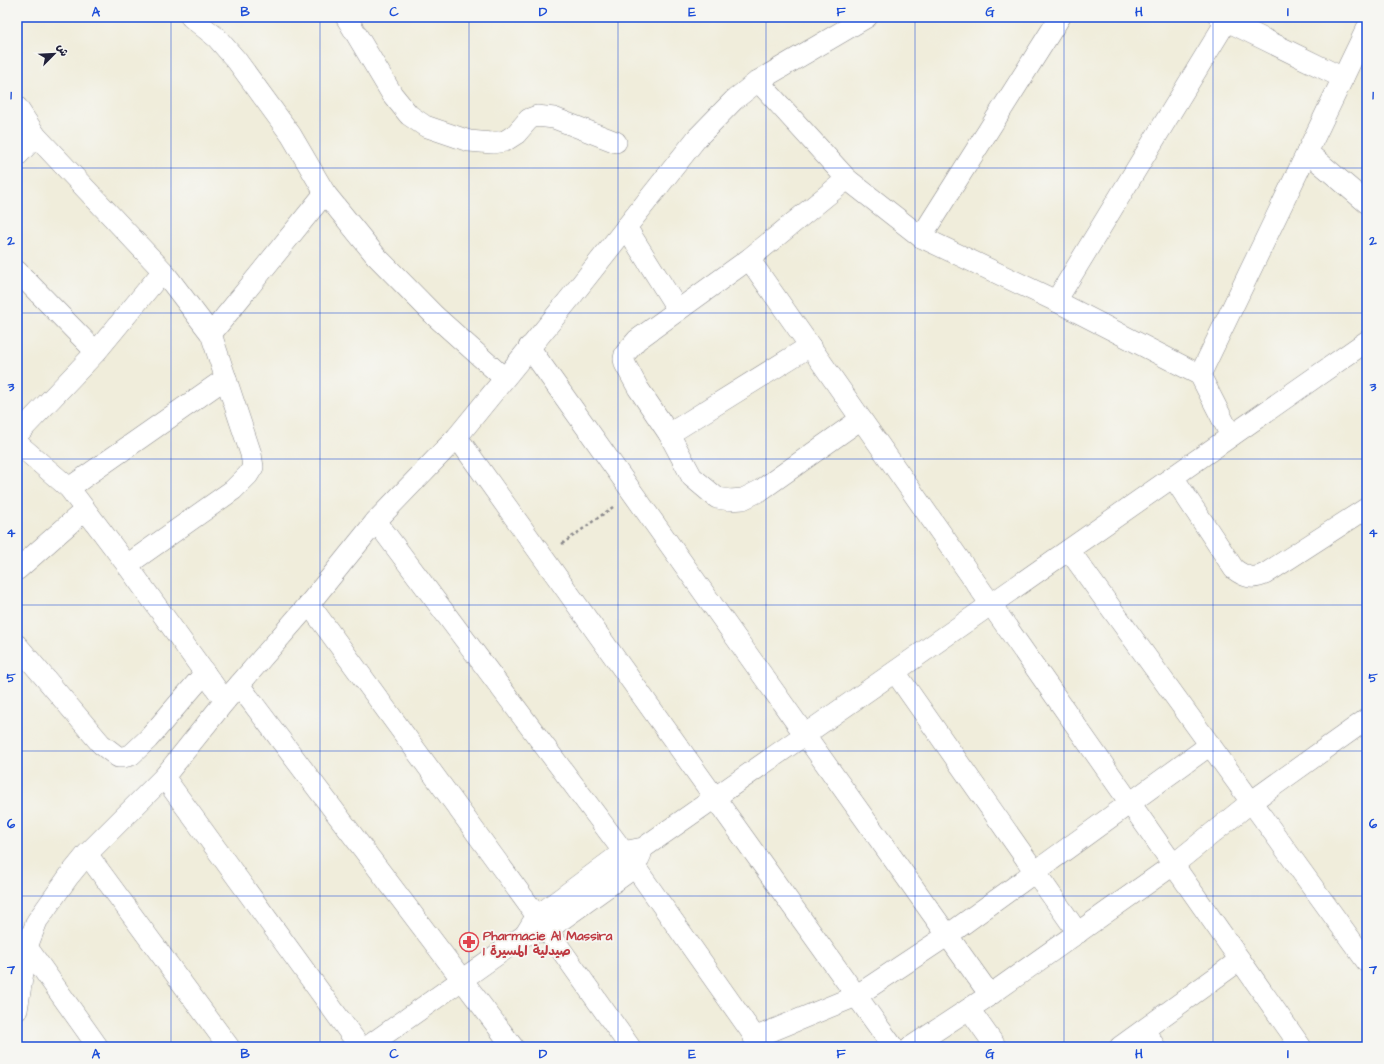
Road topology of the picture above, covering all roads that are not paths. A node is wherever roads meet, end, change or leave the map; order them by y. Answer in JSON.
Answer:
{"nodes":[{"id":1,"x":191,"y":17,"type":"edge"},
{"id":2,"x":346,"y":17,"type":"edge"},
{"id":3,"x":867,"y":17,"type":"edge"},
{"id":4,"x":1060,"y":17,"type":"edge"},
{"id":5,"x":1223,"y":19,"type":"edge"},
{"id":6,"x":1367,"y":28,"type":"edge"},
{"id":7,"x":1342,"y":78,"type":"junction"},
{"id":8,"x":758,"y":81,"type":"junction"},
{"id":9,"x":17,"y":107,"type":"edge"},
{"id":10,"x":36,"y":136,"type":"junction"},
{"id":11,"x":616,"y":142,"type":"dead end"},
{"id":12,"x":1307,"y":152,"type":"junction"},
{"id":13,"x":17,"y":156,"type":"edge"},
{"id":14,"x":847,"y":179,"type":"junction"},
{"id":15,"x":325,"y":193,"type":"junction"},
{"id":16,"x":1367,"y":203,"type":"edge"},
{"id":17,"x":626,"y":227,"type":"junction"},
{"id":18,"x":921,"y":237,"type":"junction"},
{"id":19,"x":749,"y":259,"type":"junction"},
{"id":20,"x":17,"y":271,"type":"edge"},
{"id":21,"x":163,"y":271,"type":"junction"},
{"id":22,"x":1056,"y":301,"type":"junction"},
{"id":23,"x":678,"y":310,"type":"junction"},
{"id":24,"x":211,"y":334,"type":"junction"},
{"id":25,"x":1367,"y":341,"type":"edge"},
{"id":26,"x":810,"y":346,"type":"junction"},
{"id":27,"x":530,"y":347,"type":"junction"},
{"id":28,"x":96,"y":352,"type":"junction"},
{"id":29,"x":1200,"y":374,"type":"junction"},
{"id":30,"x":226,"y":378,"type":"junction"},
{"id":31,"x":504,"y":378,"type":"junction"},
{"id":32,"x":861,"y":419,"type":"junction"},
{"id":33,"x":669,"y":434,"type":"junction"},
{"id":34,"x":17,"y":435,"type":"edge"},
{"id":35,"x":1231,"y":436,"type":"junction"},
{"id":36,"x":457,"y":437,"type":"junction"},
{"id":37,"x":17,"y":443,"type":"edge"},
{"id":38,"x":1173,"y":477,"type":"junction"},
{"id":39,"x":69,"y":488,"type":"junction"},
{"id":40,"x":1367,"y":508,"type":"edge"},
{"id":41,"x":85,"y":510,"type":"junction"},
{"id":42,"x":376,"y":521,"type":"junction"},
{"id":43,"x":1069,"y":550,"type":"junction"},
{"id":44,"x":127,"y":564,"type":"junction"},
{"id":45,"x":17,"y":570,"type":"edge"},
{"id":46,"x":309,"y":604,"type":"junction"},
{"id":47,"x":991,"y":604,"type":"junction"},
{"id":48,"x":17,"y":645,"type":"edge"},
{"id":49,"x":895,"y":672,"type":"junction"},
{"id":50,"x":205,"y":673,"type":"junction"},
{"id":51,"x":232,"y":693,"type":"junction"},
{"id":52,"x":1366,"y":721,"type":"edge"},
{"id":53,"x":805,"y":735,"type":"junction"},
{"id":54,"x":1210,"y":746,"type":"junction"},
{"id":55,"x":164,"y":777,"type":"junction"},
{"id":56,"x":715,"y":798,"type":"junction"},
{"id":57,"x":1251,"y":802,"type":"junction"},
{"id":58,"x":1131,"y":804,"type":"junction"},
{"id":59,"x":87,"y":854,"type":"junction"},
{"id":60,"x":634,"y":856,"type":"junction"},
{"id":61,"x":1173,"y":865,"type":"junction"},
{"id":62,"x":1035,"y":873,"type":"junction"},
{"id":63,"x":542,"y":923,"type":"junction"},
{"id":64,"x":1078,"y":933,"type":"junction"},
{"id":65,"x":948,"y":935,"type":"junction"},
{"id":66,"x":27,"y":947,"type":"junction"},
{"id":67,"x":1240,"y":960,"type":"junction"},
{"id":68,"x":1367,"y":962,"type":"edge"},
{"id":69,"x":461,"y":979,"type":"junction"},
{"id":70,"x":990,"y":994,"type":"junction"},
{"id":71,"x":856,"y":996,"type":"junction"},
{"id":72,"x":969,"y":1009,"type":"junction"},
{"id":73,"x":17,"y":1010,"type":"edge"},
{"id":74,"x":1149,"y":1039,"type":"edge"},
{"id":75,"x":758,"y":1042,"type":"edge"},
{"id":76,"x":623,"y":1044,"type":"edge"},
{"id":77,"x":98,"y":1047,"type":"edge"},
{"id":78,"x":229,"y":1047,"type":"edge"},
{"id":79,"x":360,"y":1047,"type":"edge"},
{"id":80,"x":367,"y":1047,"type":"edge"},
{"id":81,"x":513,"y":1047,"type":"edge"},
{"id":82,"x":893,"y":1047,"type":"edge"},
{"id":83,"x":911,"y":1047,"type":"edge"},
{"id":84,"x":996,"y":1047,"type":"edge"},
{"id":85,"x":1120,"y":1047,"type":"edge"},
{"id":86,"x":1301,"y":1047,"type":"edge"}],
"edges":[{"from":1,"to":15,"type":"street"},
{"from":2,"to":11,"type":"street"},
{"from":3,"to":8,"type":"street"},
{"from":4,"to":18,"type":"street"},
{"from":5,"to":7,"type":"street"},
{"from":5,"to":22,"type":"street"},
{"from":6,"to":7,"type":"street"},
{"from":7,"to":12,"type":"street"},
{"from":8,"to":14,"type":"street"},
{"from":8,"to":17,"type":"street"},
{"from":9,"to":10,"type":"street"},
{"from":10,"to":13,"type":"street"},
{"from":10,"to":21,"type":"street"},
{"from":12,"to":16,"type":"street"},
{"from":12,"to":29,"type":"street"},
{"from":14,"to":18,"type":"street"},
{"from":14,"to":19,"type":"street"},
{"from":15,"to":24,"type":"street"},
{"from":15,"to":31,"type":"street"},
{"from":17,"to":23,"type":"street"},
{"from":17,"to":27,"type":"street"},
{"from":18,"to":22,"type":"street"},
{"from":19,"to":23,"type":"street"},
{"from":19,"to":26,"type":"street"},
{"from":20,"to":28,"type":"street"},
{"from":21,"to":24,"type":"street"},
{"from":21,"to":28,"type":"street"},
{"from":22,"to":29,"type":"street"},
{"from":23,"to":33,"type":"street"},
{"from":24,"to":30,"type":"street"},
{"from":25,"to":35,"type":"street"},
{"from":26,"to":32,"type":"street"},
{"from":26,"to":33,"type":"street"},
{"from":27,"to":31,"type":"street"},
{"from":27,"to":53,"type":"street"},
{"from":28,"to":34,"type":"street"},
{"from":29,"to":35,"type":"street"},
{"from":30,"to":39,"type":"street"},
{"from":30,"to":44,"type":"street"},
{"from":31,"to":36,"type":"street"},
{"from":32,"to":33,"type":"street"},
{"from":32,"to":47,"type":"street"},
{"from":35,"to":38,"type":"street"},
{"from":36,"to":42,"type":"street"},
{"from":36,"to":56,"type":"street"},
{"from":37,"to":39,"type":"street"},
{"from":38,"to":40,"type":"street"},
{"from":38,"to":43,"type":"street"},
{"from":39,"to":41,"type":"street"},
{"from":41,"to":44,"type":"street"},
{"from":41,"to":45,"type":"street"},
{"from":42,"to":46,"type":"street"},
{"from":42,"to":60,"type":"street"},
{"from":43,"to":47,"type":"street"},
{"from":43,"to":54,"type":"street"},
{"from":44,"to":50,"type":"street"},
{"from":46,"to":51,"type":"street"},
{"from":46,"to":63,"type":"street"},
{"from":47,"to":49,"type":"street"},
{"from":47,"to":58,"type":"street"},
{"from":48,"to":50,"type":"street"},
{"from":49,"to":53,"type":"street"},
{"from":49,"to":62,"type":"street"},
{"from":50,"to":51,"type":"street"},
{"from":51,"to":55,"type":"street"},
{"from":51,"to":69,"type":"street"},
{"from":52,"to":57,"type":"street"},
{"from":53,"to":56,"type":"street"},
{"from":53,"to":65,"type":"street"},
{"from":54,"to":57,"type":"street"},
{"from":54,"to":58,"type":"street"},
{"from":55,"to":59,"type":"street"},
{"from":55,"to":79,"type":"street"},
{"from":56,"to":60,"type":"street"},
{"from":56,"to":71,"type":"street"},
{"from":57,"to":61,"type":"street"},
{"from":57,"to":68,"type":"street"},
{"from":58,"to":61,"type":"street"},
{"from":58,"to":62,"type":"street"},
{"from":59,"to":66,"type":"street"},
{"from":59,"to":78,"type":"street"},
{"from":60,"to":63,"type":"street"},
{"from":60,"to":75,"type":"street"},
{"from":61,"to":64,"type":"street"},
{"from":61,"to":67,"type":"street"},
{"from":62,"to":64,"type":"street"},
{"from":62,"to":65,"type":"street"},
{"from":63,"to":69,"type":"street"},
{"from":63,"to":76,"type":"street"},
{"from":64,"to":70,"type":"street"},
{"from":65,"to":70,"type":"street"},
{"from":65,"to":71,"type":"street"},
{"from":66,"to":73,"type":"street"},
{"from":66,"to":77,"type":"street"},
{"from":67,"to":74,"type":"street"},
{"from":67,"to":86,"type":"street"},
{"from":69,"to":80,"type":"street"},
{"from":69,"to":81,"type":"street"},
{"from":70,"to":72,"type":"street"},
{"from":71,"to":75,"type":"street"},
{"from":71,"to":82,"type":"street"},
{"from":72,"to":83,"type":"street"},
{"from":72,"to":84,"type":"street"},
{"from":74,"to":85,"type":"street"}]}
